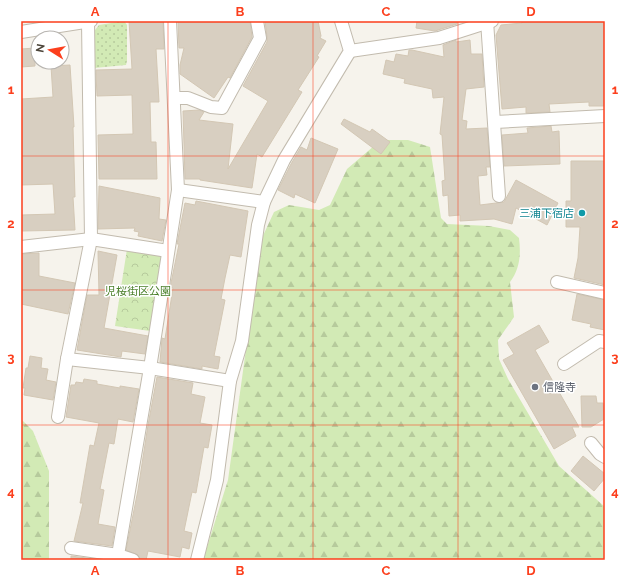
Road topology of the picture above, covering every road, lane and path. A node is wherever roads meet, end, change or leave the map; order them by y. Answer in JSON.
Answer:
{"nodes":[{"id":1,"x":89,"y":21,"type":"edge"},
{"id":2,"x":170,"y":21,"type":"edge"},
{"id":3,"x":256,"y":21,"type":"edge"},
{"id":4,"x":341,"y":21,"type":"edge"},
{"id":5,"x":489,"y":22,"type":"edge"},
{"id":6,"x":21,"y":32,"type":"edge"},
{"id":7,"x":350,"y":51,"type":"junction"},
{"id":8,"x":174,"y":98,"type":"junction"},
{"id":9,"x":605,"y":116,"type":"edge"},
{"id":10,"x":495,"y":122,"type":"junction"},
{"id":11,"x":178,"y":190,"type":"junction"},
{"id":12,"x":499,"y":196,"type":"dead end"},
{"id":13,"x":264,"y":202,"type":"junction"},
{"id":14,"x":91,"y":239,"type":"junction"},
{"id":15,"x":21,"y":247,"type":"edge"},
{"id":16,"x":168,"y":251,"type":"junction"},
{"id":17,"x":557,"y":282,"type":"dead end"},
{"id":18,"x":605,"y":292,"type":"edge"},
{"id":19,"x":605,"y":342,"type":"edge"},
{"id":20,"x":67,"y":359,"type":"junction"},
{"id":21,"x":564,"y":364,"type":"dead end"},
{"id":22,"x":150,"y":368,"type":"junction"},
{"id":23,"x":230,"y":380,"type":"junction"},
{"id":24,"x":58,"y":417,"type":"dead end"},
{"id":25,"x":591,"y":443,"type":"dead end"},
{"id":26,"x":605,"y":457,"type":"edge"},
{"id":27,"x":71,"y":548,"type":"dead end"},
{"id":28,"x":118,"y":555,"type":"junction"},
{"id":29,"x":133,"y":560,"type":"edge"},
{"id":30,"x":197,"y":560,"type":"edge"}],
"edges":[{"from":1,"to":6,"type":"street"},
{"from":1,"to":14,"type":"street"},
{"from":2,"to":8,"type":"street"},
{"from":3,"to":8,"type":"street"},
{"from":4,"to":7,"type":"street"},
{"from":5,"to":7,"type":"street"},
{"from":5,"to":10,"type":"street"},
{"from":7,"to":13,"type":"street"},
{"from":8,"to":11,"type":"street"},
{"from":9,"to":10,"type":"street"},
{"from":10,"to":12,"type":"street"},
{"from":11,"to":13,"type":"street"},
{"from":11,"to":16,"type":"street"},
{"from":13,"to":23,"type":"street"},
{"from":14,"to":15,"type":"street"},
{"from":14,"to":16,"type":"street"},
{"from":14,"to":20,"type":"street"},
{"from":16,"to":22,"type":"street"},
{"from":17,"to":18,"type":"street"},
{"from":19,"to":21,"type":"street"},
{"from":20,"to":22,"type":"street"},
{"from":20,"to":24,"type":"street"},
{"from":22,"to":23,"type":"street"},
{"from":22,"to":28,"type":"street"},
{"from":23,"to":30,"type":"street"},
{"from":25,"to":26,"type":"street"},
{"from":27,"to":28,"type":"street"},
{"from":28,"to":29,"type":"street"}]}
